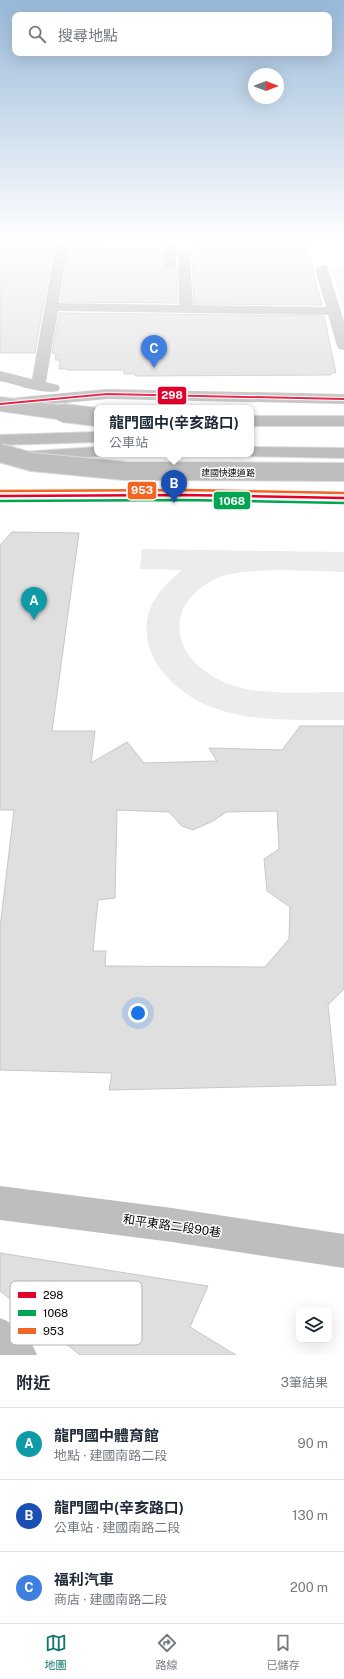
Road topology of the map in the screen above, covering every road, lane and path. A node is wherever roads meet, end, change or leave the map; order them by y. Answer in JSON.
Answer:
{"nodes":[{"id":1,"x":52,"y":300,"type":"edge"},
{"id":2,"x":186,"y":300,"type":"edge"},
{"id":3,"x":331,"y":300,"type":"edge"},
{"id":4,"x":51,"y":307,"type":"junction"},
{"id":5,"x":186,"y":309,"type":"junction"},
{"id":6,"x":334,"y":311,"type":"junction"},
{"id":7,"x":344,"y":346,"type":"edge"},
{"id":8,"x":0,"y":376,"type":"edge"},
{"id":9,"x":38,"y":386,"type":"junction"},
{"id":10,"x":107,"y":394,"type":"junction"},
{"id":11,"x":344,"y":399,"type":"edge"},
{"id":12,"x":0,"y":404,"type":"edge"},
{"id":13,"x":94,"y":417,"type":"edge"},
{"id":14,"x":254,"y":421,"type":"edge"},
{"id":15,"x":344,"y":421,"type":"edge"},
{"id":16,"x":254,"y":436,"type":"edge"},
{"id":17,"x":344,"y":436,"type":"edge"},
{"id":18,"x":94,"y":437,"type":"edge"},
{"id":19,"x":0,"y":440,"type":"edge"},
{"id":20,"x":94,"y":452,"type":"edge"},
{"id":21,"x":254,"y":452,"type":"edge"},
{"id":22,"x":0,"y":453,"type":"edge"},
{"id":23,"x":344,"y":453,"type":"edge"},
{"id":24,"x":0,"y":460,"type":"edge"},
{"id":25,"x":344,"y":472,"type":"edge"},
{"id":26,"x":0,"y":496,"type":"edge"},
{"id":27,"x":344,"y":498,"type":"edge"},
{"id":28,"x":0,"y":1202,"type":"edge"},
{"id":29,"x":344,"y":1251,"type":"edge"},
{"id":30,"x":0,"y":1336,"type":"edge"},
{"id":31,"x":19,"y":1355,"type":"edge"}],
"edges":[{"from":1,"to":4,"type":"main road"},
{"from":2,"to":5,"type":"main road"},
{"from":3,"to":6,"type":"main road"},
{"from":4,"to":5,"type":"main road"},
{"from":4,"to":9,"type":"main road"},
{"from":5,"to":6,"type":"main road"},
{"from":6,"to":7,"type":"main road"},
{"from":8,"to":9,"type":"main road"},
{"from":9,"to":10,"type":"main road"},
{"from":10,"to":11,"type":"main road"},
{"from":10,"to":12,"type":"main road"},
{"from":12,"to":13,"type":"main road","bridge":true},
{"from":14,"to":15,"type":"main road"},
{"from":16,"to":17,"type":"main road"},
{"from":18,"to":19,"type":"main road"},
{"from":20,"to":24,"type":"main road"},
{"from":21,"to":23,"type":"main road","name":"建國快速道路"},
{"from":22,"to":25,"type":"main road","name":"建國快速道路","bridge":true},
{"from":26,"to":27,"type":"main road"},
{"from":28,"to":29,"type":"main road","name":"和平東路二段90巷"},
{"from":30,"to":31,"type":"main road"}]}
